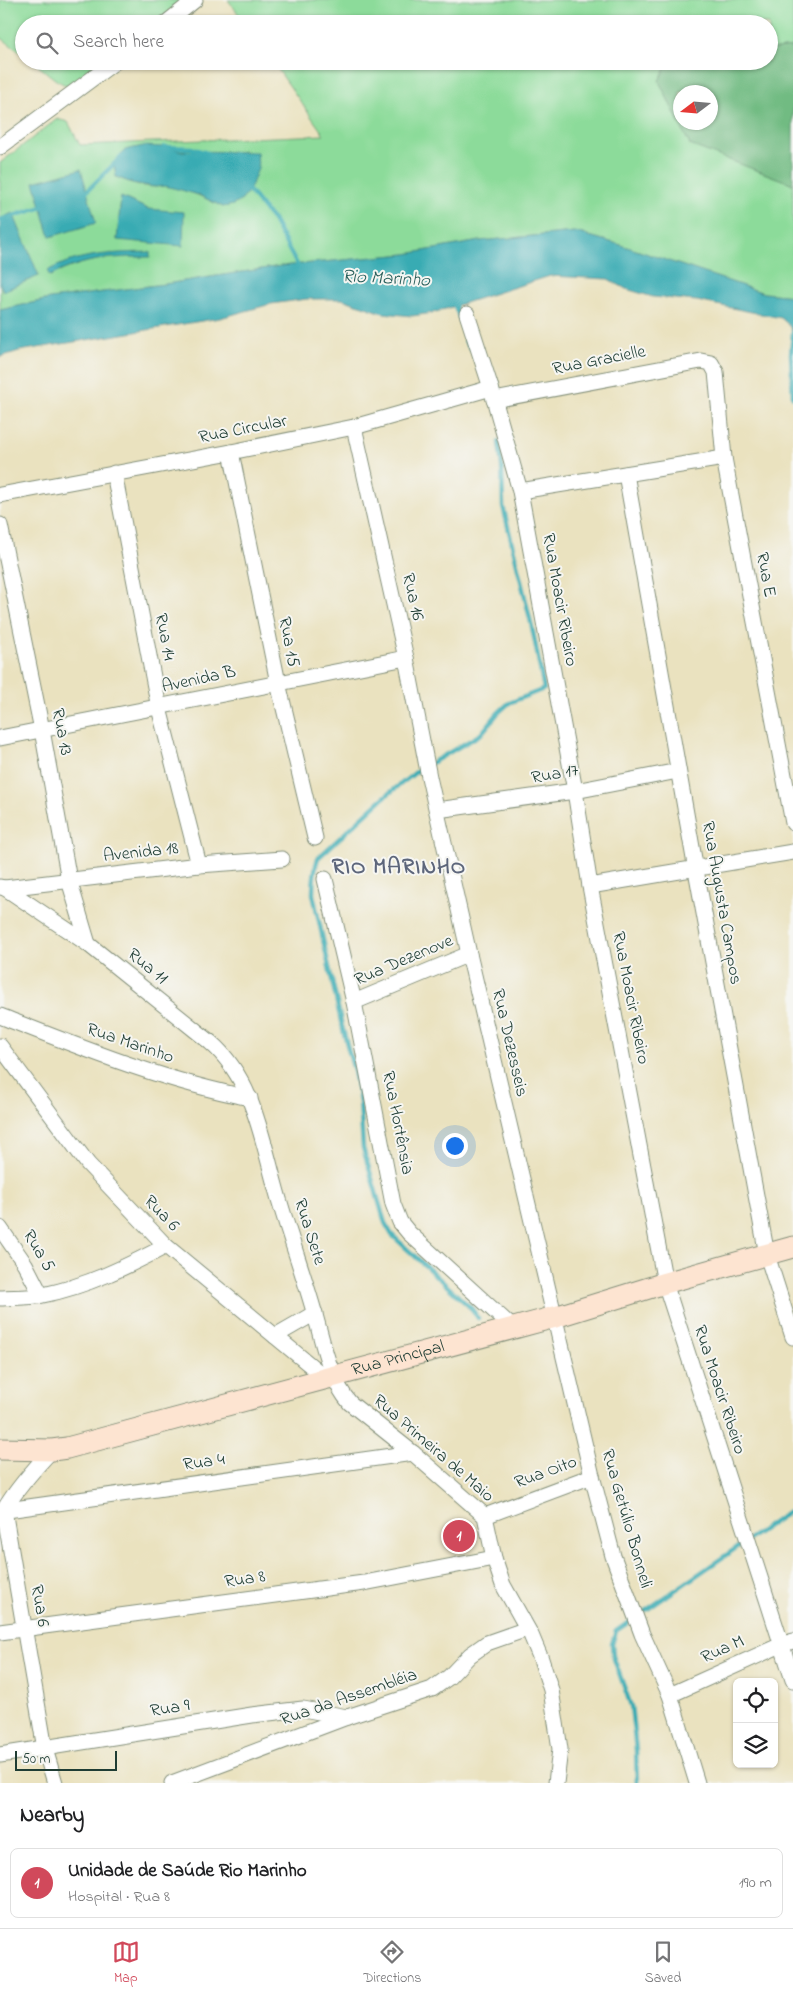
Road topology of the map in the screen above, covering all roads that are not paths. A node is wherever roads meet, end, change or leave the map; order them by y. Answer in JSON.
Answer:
{"nodes":[{"id":1,"x":195,"y":0,"type":"edge"},
{"id":2,"x":176,"y":15,"type":"edge"},
{"id":3,"x":104,"y":70,"type":"edge"},
{"id":4,"x":0,"y":147,"type":"edge"},
{"id":5,"x":467,"y":314,"type":"dead end"},
{"id":6,"x":711,"y":363,"type":"joint"},
{"id":7,"x":487,"y":393,"type":"junction"},
{"id":8,"x":354,"y":427,"type":"junction"},
{"id":9,"x":231,"y":452,"type":"junction"},
{"id":10,"x":724,"y":458,"type":"junction"},
{"id":11,"x":114,"y":473,"type":"junction"},
{"id":12,"x":626,"y":474,"type":"junction"},
{"id":13,"x":520,"y":491,"type":"junction"},
{"id":14,"x":0,"y":495,"type":"edge"},
{"id":15,"x":0,"y":525,"type":"edge"},
{"id":16,"x":406,"y":658,"type":"junction"},
{"id":17,"x":278,"y":683,"type":"junction"},
{"id":18,"x":159,"y":708,"type":"junction"},
{"id":19,"x":42,"y":730,"type":"junction"},
{"id":20,"x":0,"y":738,"type":"edge"},
{"id":21,"x":678,"y":771,"type":"junction"},
{"id":22,"x":429,"y":777,"type":"joint"},
{"id":23,"x":575,"y":791,"type":"junction"},
{"id":24,"x":438,"y":810,"type":"junction"},
{"id":25,"x":793,"y":823,"type":"edge"},
{"id":26,"x":315,"y":838,"type":"dead end"},
{"id":27,"x":793,"y":852,"type":"edge"},
{"id":28,"x":282,"y":859,"type":"dead end"},
{"id":29,"x":199,"y":865,"type":"junction"},
{"id":30,"x":696,"y":870,"type":"junction"},
{"id":31,"x":325,"y":879,"type":"dead end"},
{"id":32,"x":69,"y":880,"type":"junction"},
{"id":33,"x":590,"y":886,"type":"junction"},
{"id":34,"x":2,"y":888,"type":"edge"},
{"id":35,"x":88,"y":944,"type":"junction"},
{"id":36,"x":469,"y":954,"type":"junction"},
{"id":37,"x":354,"y":1002,"type":"junction"},
{"id":38,"x":0,"y":1016,"type":"edge"},
{"id":39,"x":0,"y":1046,"type":"edge"},
{"id":40,"x":250,"y":1098,"type":"junction"},
{"id":41,"x":0,"y":1228,"type":"edge"},
{"id":42,"x":166,"y":1246,"type":"junction"},
{"id":43,"x":793,"y":1247,"type":"edge"},
{"id":44,"x":767,"y":1255,"type":"junction"},
{"id":45,"x":665,"y":1283,"type":"junction"},
{"id":46,"x":41,"y":1295,"type":"junction"},
{"id":47,"x":0,"y":1298,"type":"edge"},
{"id":48,"x":315,"y":1313,"type":"junction"},
{"id":49,"x":555,"y":1317,"type":"junction"},
{"id":50,"x":513,"y":1328,"type":"junction"},
{"id":51,"x":275,"y":1336,"type":"junction"},
{"id":52,"x":793,"y":1336,"type":"edge"},
{"id":53,"x":330,"y":1378,"type":"junction"},
{"id":54,"x":0,"y":1449,"type":"edge"},
{"id":55,"x":52,"y":1450,"type":"junction"},
{"id":56,"x":413,"y":1453,"type":"junction"},
{"id":57,"x":592,"y":1476,"type":"junction"},
{"id":58,"x":2,"y":1511,"type":"edge"},
{"id":59,"x":485,"y":1516,"type":"junction"},
{"id":60,"x":494,"y":1558,"type":"junction"},
{"id":61,"x":24,"y":1629,"type":"junction"},
{"id":62,"x":527,"y":1629,"type":"junction"},
{"id":63,"x":0,"y":1632,"type":"edge"},
{"id":64,"x":787,"y":1643,"type":"edge"},
{"id":65,"x":793,"y":1680,"type":"edge"},
{"id":66,"x":670,"y":1695,"type":"junction"},
{"id":67,"x":347,"y":1717,"type":"junction"},
{"id":68,"x":45,"y":1749,"type":"junction"},
{"id":69,"x":0,"y":1755,"type":"edge"},
{"id":70,"x":55,"y":1783,"type":"edge"},
{"id":71,"x":172,"y":1783,"type":"edge"},
{"id":72,"x":556,"y":1783,"type":"edge"},
{"id":73,"x":697,"y":1783,"type":"edge"}],
"edges":[{"from":1,"to":2,"type":"street"},
{"from":3,"to":4,"type":"street"},
{"from":5,"to":7,"type":"street","name":"Rua Moacir Ribeiro"},
{"from":6,"to":7,"type":"street","name":"Rua Gracielle"},
{"from":6,"to":10,"type":"street","name":"Rua E"},
{"from":7,"to":8,"type":"street","name":"Rua Circular"},
{"from":7,"to":13,"type":"street","name":"Rua Moacir Ribeiro"},
{"from":8,"to":9,"type":"street","name":"Rua Circular"},
{"from":8,"to":16,"type":"street","name":"Rua 16"},
{"from":9,"to":11,"type":"street","name":"Rua Circular"},
{"from":9,"to":17,"type":"street","name":"Rua 15"},
{"from":10,"to":12,"type":"street"},
{"from":10,"to":25,"type":"street","name":"Rua E"},
{"from":11,"to":14,"type":"street","name":"Rua Circular"},
{"from":11,"to":18,"type":"street","name":"Rua 14"},
{"from":12,"to":13,"type":"street"},
{"from":12,"to":21,"type":"street","name":"Rua Augusta Campos"},
{"from":13,"to":23,"type":"street","name":"Rua Moacir Ribeiro"},
{"from":15,"to":19,"type":"street","name":"Rua 13"},
{"from":16,"to":17,"type":"street","name":"Avenida B"},
{"from":16,"to":22,"type":"street","name":"Rua 16"},
{"from":17,"to":18,"type":"street","name":"Avenida B"},
{"from":17,"to":26,"type":"street","name":"Rua 15"},
{"from":18,"to":19,"type":"street","name":"Avenida B"},
{"from":18,"to":29,"type":"street","name":"Rua 14"},
{"from":19,"to":20,"type":"street","name":"Avenida B"},
{"from":19,"to":32,"type":"street","name":"Rua 13"},
{"from":21,"to":23,"type":"street","name":"Rua 17"},
{"from":21,"to":30,"type":"street","name":"Rua Augusta Campos"},
{"from":22,"to":24,"type":"street","name":"Rua Dezesseis"},
{"from":23,"to":24,"type":"street","name":"Rua 17"},
{"from":23,"to":33,"type":"street","name":"Rua Moacir Ribeiro"},
{"from":24,"to":36,"type":"street","name":"Rua Dezesseis"},
{"from":27,"to":30,"type":"street"},
{"from":28,"to":29,"type":"street","name":"Avenida 18"},
{"from":29,"to":32,"type":"street","name":"Avenida 18"},
{"from":30,"to":33,"type":"street"},
{"from":30,"to":44,"type":"street","name":"Rua Augusta Campos"},
{"from":31,"to":37,"type":"street","name":"Rua Hortênsia"},
{"from":32,"to":34,"type":"street","name":"Avenida 18"},
{"from":32,"to":35,"type":"street","name":"Rua 13"},
{"from":33,"to":45,"type":"street","name":"Rua Moacir Ribeiro"},
{"from":34,"to":35,"type":"street","name":"Rua 11"},
{"from":35,"to":40,"type":"street","name":"Rua 11"},
{"from":36,"to":37,"type":"street","name":"Rua Dezenove"},
{"from":36,"to":49,"type":"street","name":"Rua Dezesseis"},
{"from":37,"to":50,"type":"street","name":"Rua Hortênsia"},
{"from":38,"to":40,"type":"street","name":"Rua Marinho"},
{"from":39,"to":42,"type":"street","name":"Rua 6"},
{"from":40,"to":48,"type":"street","name":"Rua Sete"},
{"from":41,"to":46,"type":"street","name":"Rua 5"},
{"from":42,"to":46,"type":"street"},
{"from":42,"to":51,"type":"street","name":"Rua 6"},
{"from":43,"to":44,"type":"main road","name":"Rua Principal"},
{"from":44,"to":45,"type":"main road","name":"Rua Principal"},
{"from":44,"to":52,"type":"street","name":"Rua Augusta Campos"},
{"from":45,"to":49,"type":"main road","name":"Rua Principal"},
{"from":45,"to":64,"type":"street","name":"Rua Moacir Ribeiro"},
{"from":46,"to":47,"type":"street"},
{"from":48,"to":51,"type":"street"},
{"from":48,"to":53,"type":"street","name":"Rua Sete"},
{"from":49,"to":50,"type":"main road","name":"Rua Principal"},
{"from":49,"to":57,"type":"street","name":"Rua Getúlio Bonneli"},
{"from":50,"to":53,"type":"main road","name":"Rua Principal"},
{"from":51,"to":53,"type":"street","name":"Rua 6"},
{"from":53,"to":55,"type":"main road","name":"Rua Principal"},
{"from":53,"to":56,"type":"street","name":"Rua Primeira de Maio"},
{"from":54,"to":55,"type":"main road","name":"Rua Principal"},
{"from":55,"to":58,"type":"street"},
{"from":56,"to":58,"type":"street","name":"Rua 4"},
{"from":56,"to":59,"type":"street","name":"Rua Primeira de Maio"},
{"from":57,"to":59,"type":"street","name":"Rua Oito"},
{"from":57,"to":66,"type":"street","name":"Rua Getúlio Bonneli"},
{"from":58,"to":61,"type":"street","name":"Rua 6"},
{"from":59,"to":60,"type":"street","name":"Rua Primeira de Maio"},
{"from":60,"to":61,"type":"street","name":"Rua 8"},
{"from":60,"to":62,"type":"street","name":"Rua Primeira de Maio"},
{"from":61,"to":63,"type":"street","name":"Rua 8"},
{"from":61,"to":68,"type":"street","name":"Rua 6"},
{"from":62,"to":67,"type":"street","name":"Rua da Assembléia"},
{"from":62,"to":72,"type":"street","name":"Rua Primeira de Maio"},
{"from":64,"to":65,"type":"street","name":"Rua Moacir Ribeiro"},
{"from":64,"to":66,"type":"street","name":"Rua M"},
{"from":66,"to":73,"type":"street","name":"Rua Getúlio Bonneli"},
{"from":67,"to":68,"type":"street","name":"Rua 9"},
{"from":67,"to":71,"type":"street","name":"Rua da Assembléia"},
{"from":68,"to":69,"type":"street","name":"Rua 9"},
{"from":68,"to":70,"type":"street","name":"Rua 6"}]}
